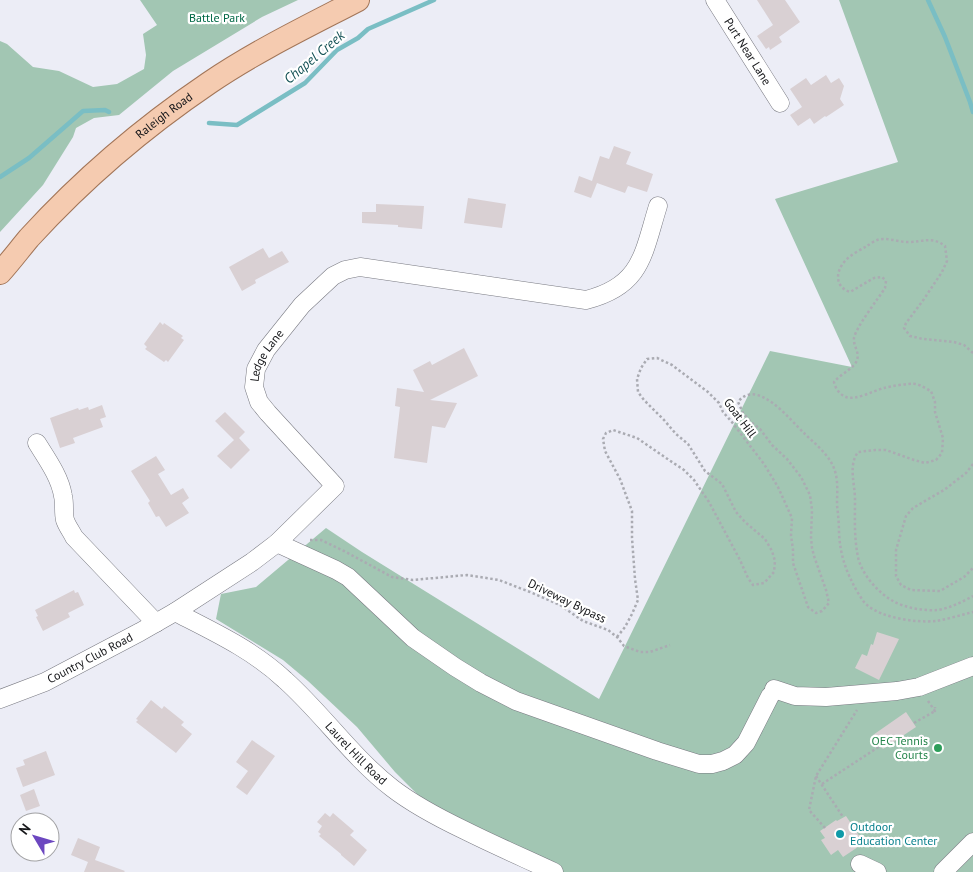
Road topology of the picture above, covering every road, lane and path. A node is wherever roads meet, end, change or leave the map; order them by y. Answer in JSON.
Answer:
{"nodes":[{"id":1,"x":358,"y":0,"type":"edge"},
{"id":2,"x":715,"y":0,"type":"edge"},
{"id":3,"x":780,"y":103,"type":"dead end"},
{"id":4,"x":658,"y":206,"type":"dead end"},
{"id":5,"x":0,"y":273,"type":"edge"},
{"id":6,"x":973,"y":353,"type":"edge"},
{"id":7,"x":37,"y":443,"type":"dead end"},
{"id":8,"x":973,"y":464,"type":"edge"},
{"id":9,"x":308,"y":540,"type":"dead end"},
{"id":10,"x":277,"y":543,"type":"junction"},
{"id":11,"x":973,"y":568,"type":"edge"},
{"id":12,"x":973,"y":596,"type":"edge"},
{"id":13,"x":176,"y":612,"type":"junction"},
{"id":14,"x":973,"y":612,"type":"edge"},
{"id":15,"x":156,"y":623,"type":"junction"},
{"id":16,"x":617,"y":637,"type":"junction"},
{"id":17,"x":670,"y":645,"type":"dead end"},
{"id":18,"x":973,"y":666,"type":"edge"},
{"id":19,"x":866,"y":694,"type":"junction"},
{"id":20,"x":0,"y":699,"type":"edge"},
{"id":21,"x":935,"y":711,"type":"dead end"},
{"id":22,"x":914,"y":723,"type":"dead end"},
{"id":23,"x":880,"y":746,"type":"dead end"},
{"id":24,"x":816,"y":776,"type":"junction"},
{"id":25,"x":822,"y":784,"type":"junction"},
{"id":26,"x":844,"y":818,"type":"dead end"},
{"id":27,"x":824,"y":828,"type":"dead end"},
{"id":28,"x":973,"y":842,"type":"edge"},
{"id":29,"x":860,"y":864,"type":"dead end"},
{"id":30,"x":554,"y":872,"type":"edge"},
{"id":31,"x":877,"y":872,"type":"edge"},
{"id":32,"x":943,"y":872,"type":"edge"}],
"edges":[{"from":1,"to":5,"type":"main road","name":"Raleigh Road"},
{"from":2,"to":3,"type":"street","name":"Purt Near Lane"},
{"from":4,"to":10,"type":"street","name":"Ledge Lane"},
{"from":6,"to":12,"type":"path"},
{"from":7,"to":15,"type":"street"},
{"from":8,"to":11,"type":"path"},
{"from":9,"to":16,"type":"path","name":"Driveway Bypass"},
{"from":10,"to":13,"type":"street","name":"Ledge Lane"},
{"from":10,"to":19,"type":"street"},
{"from":13,"to":15,"type":"street","name":"Country Club Road"},
{"from":13,"to":30,"type":"street","name":"Laurel Hill Road"},
{"from":14,"to":16,"type":"path","name":"Goat Hill"},
{"from":15,"to":20,"type":"street","name":"Country Club Road"},
{"from":16,"to":17,"type":"path","name":"Driveway Bypass"},
{"from":18,"to":19,"type":"street"},
{"from":19,"to":24,"type":"path"},
{"from":21,"to":22,"type":"path"},
{"from":23,"to":25,"type":"path"},
{"from":24,"to":25,"type":"path"},
{"from":24,"to":27,"type":"path"},
{"from":25,"to":26,"type":"path"},
{"from":28,"to":32,"type":"street"},
{"from":29,"to":31,"type":"street"}]}
